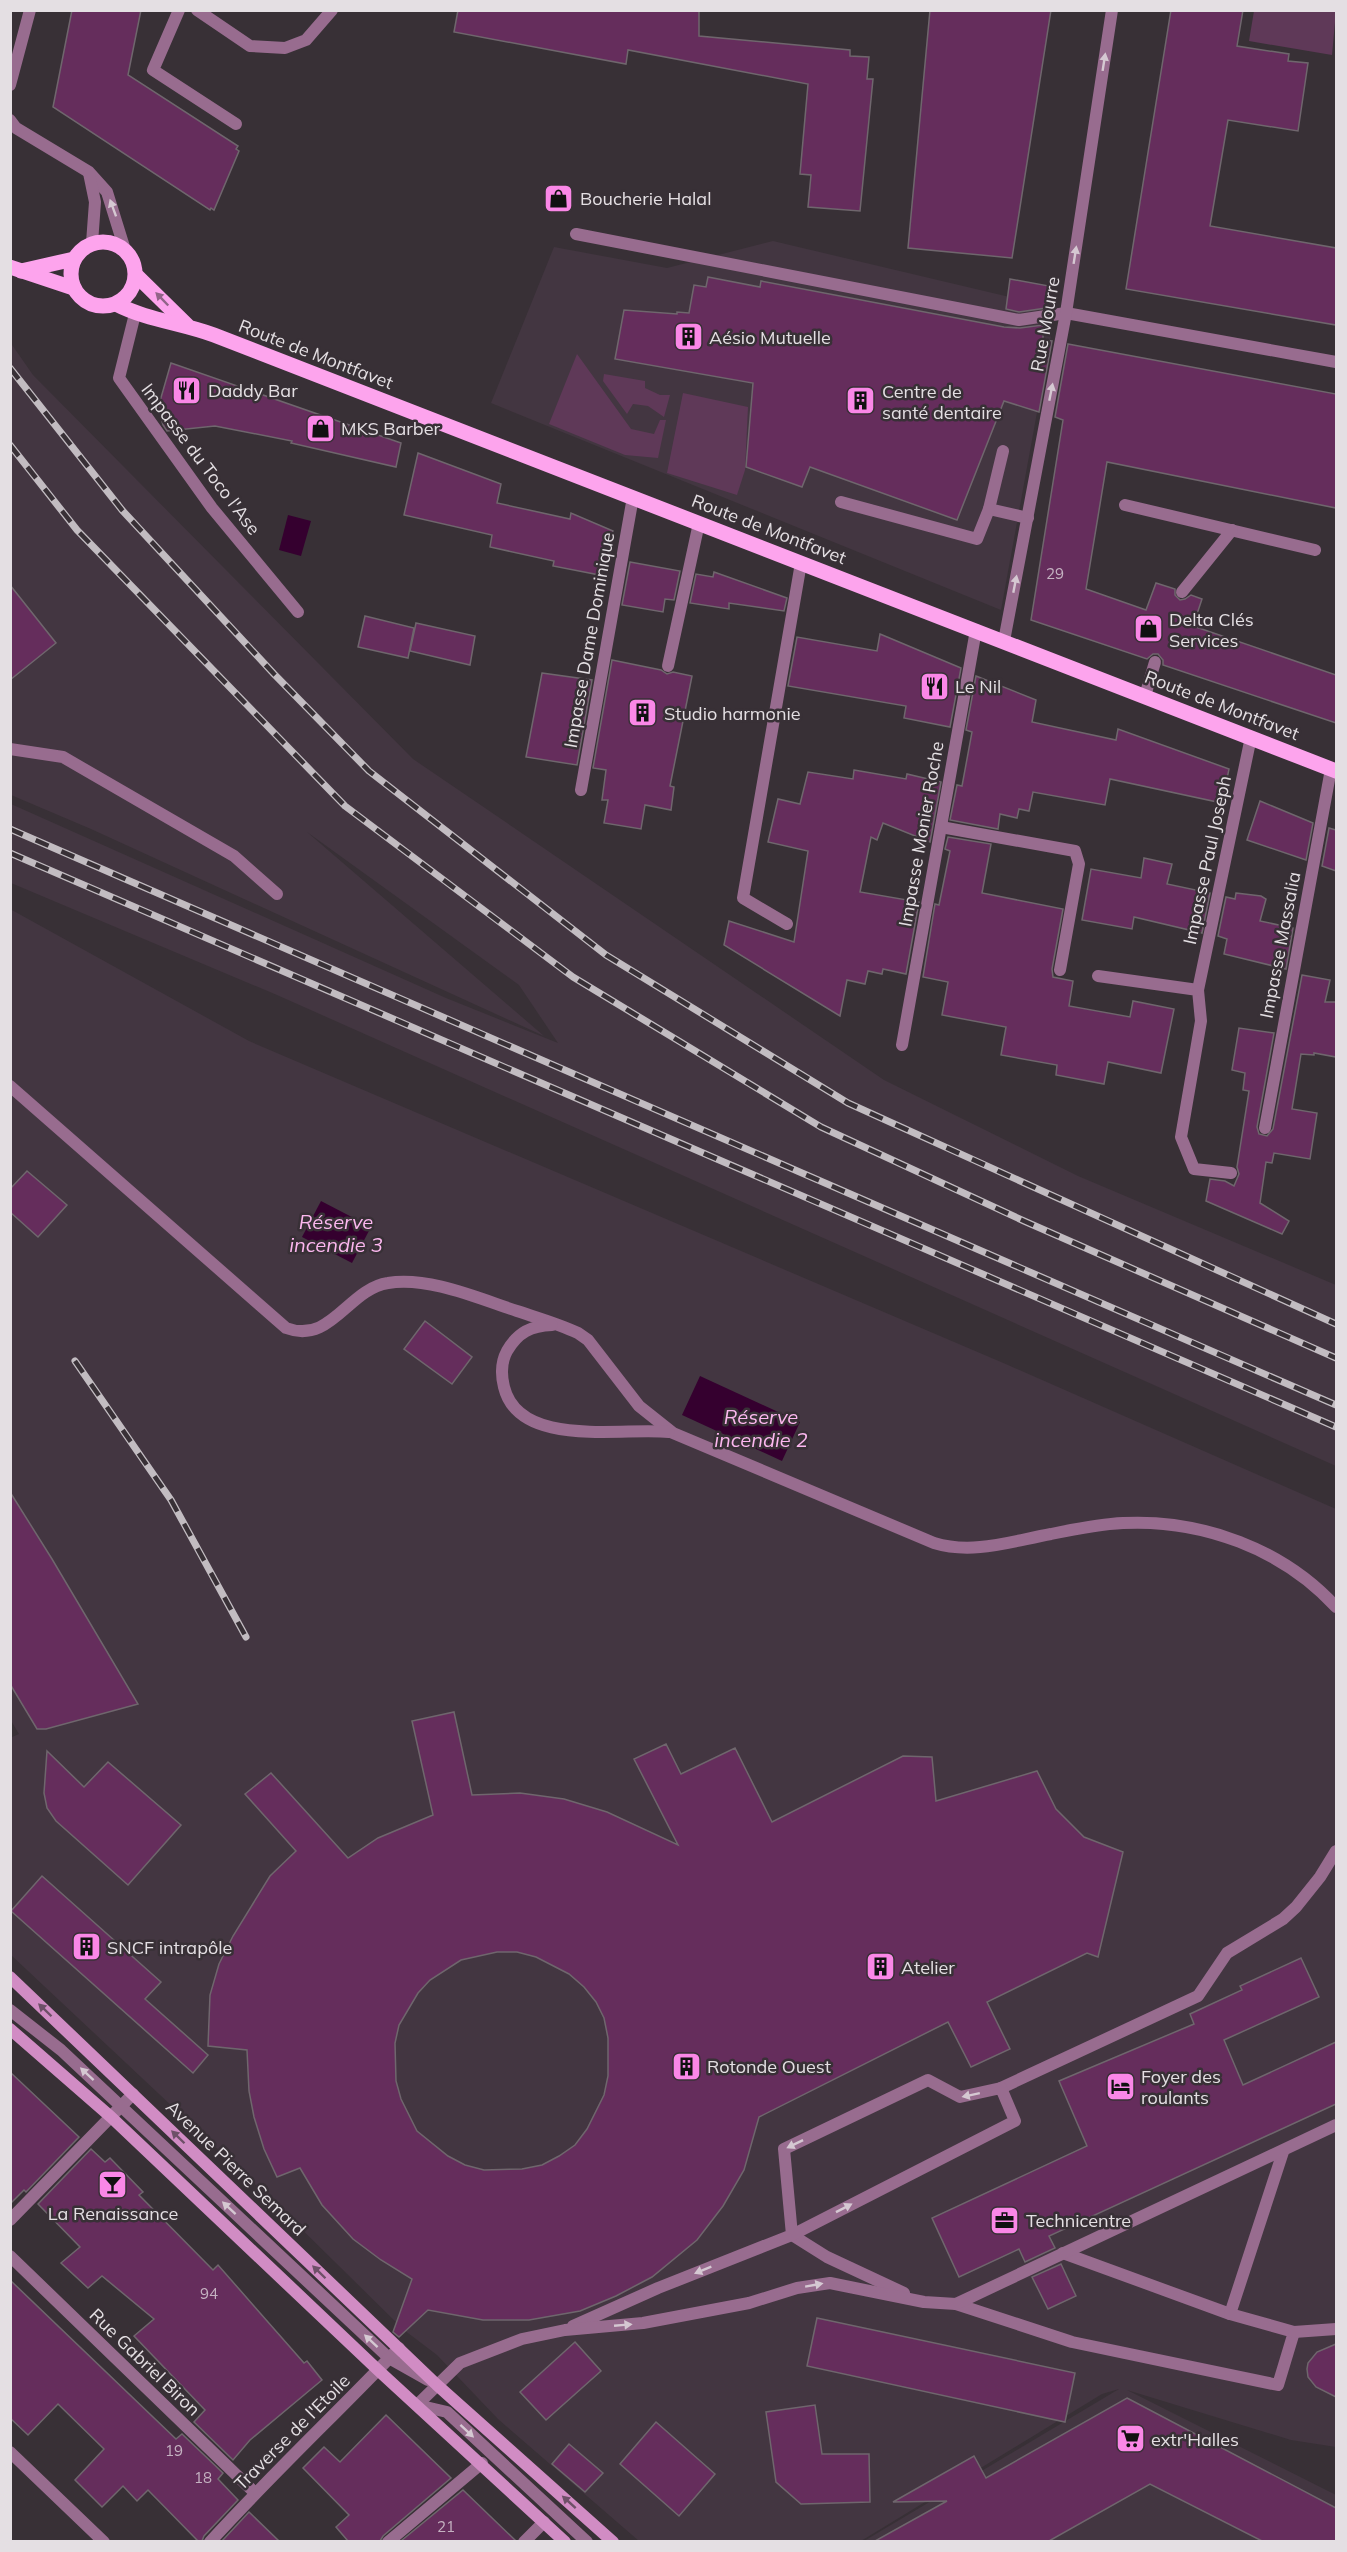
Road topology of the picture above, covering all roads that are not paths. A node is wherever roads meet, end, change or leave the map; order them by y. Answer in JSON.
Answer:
{"nodes":[{"id":1,"x":30,"y":10,"type":"edge"},
{"id":2,"x":179,"y":10,"type":"edge"},
{"id":3,"x":197,"y":10,"type":"edge"},
{"id":4,"x":332,"y":10,"type":"edge"},
{"id":5,"x":1112,"y":10,"type":"edge"},
{"id":6,"x":10,"y":85,"type":"edge"},
{"id":7,"x":10,"y":120,"type":"edge"},
{"id":8,"x":236,"y":124,"type":"dead end"},
{"id":9,"x":89,"y":172,"type":"junction"},
{"id":10,"x":576,"y":234,"type":"dead end"},
{"id":11,"x":92,"y":243,"type":"junction"},
{"id":12,"x":125,"y":250,"type":"junction"},
{"id":13,"x":74,"y":259,"type":"junction"},
{"id":14,"x":15,"y":269,"type":"edge"},
{"id":15,"x":136,"y":274,"type":"junction"},
{"id":16,"x":73,"y":288,"type":"junction"},
{"id":17,"x":116,"y":304,"type":"junction"},
{"id":18,"x":1066,"y":313,"type":"junction"},
{"id":19,"x":135,"y":314,"type":"junction"},
{"id":20,"x":187,"y":325,"type":"junction"},
{"id":21,"x":1336,"y":363,"type":"edge"},
{"id":22,"x":1003,"y":451,"type":"dead end"},
{"id":23,"x":633,"y":497,"type":"junction"},
{"id":24,"x":841,"y":502,"type":"dead end"},
{"id":25,"x":1125,"y":505,"type":"dead end"},
{"id":26,"x":989,"y":508,"type":"junction"},
{"id":27,"x":1028,"y":518,"type":"junction"},
{"id":28,"x":699,"y":523,"type":"junction"},
{"id":29,"x":1232,"y":530,"type":"junction"},
{"id":30,"x":1316,"y":550,"type":"dead end"},
{"id":31,"x":801,"y":563,"type":"junction"},
{"id":32,"x":1182,"y":592,"type":"dead end"},
{"id":33,"x":298,"y":612,"type":"dead end"},
{"id":34,"x":976,"y":630,"type":"junction"},
{"id":35,"x":1004,"y":642,"type":"junction"},
{"id":36,"x":1155,"y":662,"type":"dead end"},
{"id":37,"x":668,"y":666,"type":"dead end"},
{"id":38,"x":1145,"y":696,"type":"junction"},
{"id":39,"x":1251,"y":737,"type":"junction"},
{"id":40,"x":10,"y":748,"type":"edge"},
{"id":41,"x":1334,"y":770,"type":"edge"},
{"id":42,"x":581,"y":790,"type":"dead end"},
{"id":43,"x":941,"y":827,"type":"junction"},
{"id":44,"x":277,"y":894,"type":"dead end"},
{"id":45,"x":787,"y":924,"type":"dead end"},
{"id":46,"x":1060,"y":970,"type":"dead end"},
{"id":47,"x":1098,"y":976,"type":"dead end"},
{"id":48,"x":1198,"y":990,"type":"junction"},
{"id":49,"x":902,"y":1045,"type":"dead end"},
{"id":50,"x":10,"y":1086,"type":"edge"},
{"id":51,"x":1264,"y":1128,"type":"dead end"},
{"id":52,"x":1230,"y":1173,"type":"dead end"},
{"id":53,"x":568,"y":1328,"type":"junction"},
{"id":54,"x":673,"y":1433,"type":"junction"},
{"id":55,"x":1336,"y":1607,"type":"edge"},
{"id":56,"x":1336,"y":1851,"type":"edge"},
{"id":57,"x":10,"y":1977,"type":"edge"},
{"id":58,"x":10,"y":2010,"type":"edge"},
{"id":59,"x":10,"y":2029,"type":"edge"},
{"id":60,"x":1000,"y":2088,"type":"junction"},
{"id":61,"x":133,"y":2094,"type":"junction"},
{"id":62,"x":121,"y":2106,"type":"junction"},
{"id":63,"x":111,"y":2117,"type":"junction"},
{"id":64,"x":1336,"y":2124,"type":"edge"},
{"id":65,"x":1282,"y":2152,"type":"junction"},
{"id":66,"x":10,"y":2220,"type":"edge"},
{"id":67,"x":792,"y":2235,"type":"junction"},
{"id":68,"x":1063,"y":2253,"type":"junction"},
{"id":69,"x":10,"y":2256,"type":"edge"},
{"id":70,"x":924,"y":2302,"type":"junction"},
{"id":71,"x":956,"y":2304,"type":"junction"},
{"id":72,"x":1230,"y":2314,"type":"junction"},
{"id":73,"x":1336,"y":2329,"type":"edge"},
{"id":74,"x":565,"y":2330,"type":"junction"},
{"id":75,"x":1294,"y":2332,"type":"junction"},
{"id":76,"x":399,"y":2348,"type":"junction"},
{"id":77,"x":389,"y":2358,"type":"junction"},
{"id":78,"x":379,"y":2371,"type":"junction"},
{"id":79,"x":437,"y":2385,"type":"junction"},
{"id":80,"x":417,"y":2405,"type":"junction"},
{"id":81,"x":10,"y":2452,"type":"edge"},
{"id":82,"x":482,"y":2463,"type":"junction"},
{"id":83,"x":255,"y":2493,"type":"junction"},
{"id":84,"x":544,"y":2523,"type":"junction"},
{"id":85,"x":104,"y":2541,"type":"edge"},
{"id":86,"x":210,"y":2541,"type":"edge"},
{"id":87,"x":388,"y":2541,"type":"edge"},
{"id":88,"x":524,"y":2541,"type":"edge"},
{"id":89,"x":565,"y":2541,"type":"edge"},
{"id":90,"x":587,"y":2541,"type":"edge"},
{"id":91,"x":613,"y":2541,"type":"edge"}],
"edges":[{"from":1,"to":6,"type":"street"},
{"from":2,"to":8,"type":"street"},
{"from":3,"to":4,"type":"street"},
{"from":18,"to":5,"type":"street","name":"Rue Mourre","one_way":true},
{"from":7,"to":9,"type":"street"},
{"from":9,"to":11,"type":"street"},
{"from":12,"to":9,"type":"street","one_way":true},
{"from":10,"to":18,"type":"street"},
{"from":11,"to":12,"type":"main road"},
{"from":11,"to":13,"type":"main road"},
{"from":12,"to":15,"type":"main road"},
{"from":13,"to":14,"type":"main road"},
{"from":13,"to":16,"type":"main road"},
{"from":14,"to":16,"type":"main road"},
{"from":15,"to":17,"type":"main road"},
{"from":20,"to":15,"type":"main road","name":"Route de Montfavet","one_way":true},
{"from":16,"to":17,"type":"main road"},
{"from":17,"to":19,"type":"main road","name":"Route de Montfavet"},
{"from":18,"to":21,"type":"street"},
{"from":27,"to":18,"type":"street","name":"Rue Mourre","one_way":true},
{"from":19,"to":20,"type":"main road","name":"Route de Montfavet"},
{"from":19,"to":33,"type":"street","name":"Impasse du Toco l'Ase"},
{"from":20,"to":23,"type":"main road","name":"Route de Montfavet"},
{"from":22,"to":26,"type":"street"},
{"from":23,"to":28,"type":"main road","name":"Route de Montfavet"},
{"from":23,"to":42,"type":"street","name":"Impasse Dame Dominique"},
{"from":24,"to":26,"type":"street"},
{"from":25,"to":29,"type":"street"},
{"from":26,"to":27,"type":"street"},
{"from":35,"to":27,"type":"street","name":"Rue Mourre","one_way":true},
{"from":28,"to":31,"type":"main road","name":"Route de Montfavet"},
{"from":28,"to":37,"type":"street"},
{"from":29,"to":30,"type":"street"},
{"from":29,"to":32,"type":"street"},
{"from":31,"to":34,"type":"main road","name":"Route de Montfavet"},
{"from":31,"to":45,"type":"street"},
{"from":34,"to":35,"type":"main road","name":"Route de Montfavet"},
{"from":34,"to":43,"type":"street","name":"Impasse Monier Roche"},
{"from":35,"to":38,"type":"main road","name":"Route de Montfavet"},
{"from":36,"to":38,"type":"street"},
{"from":38,"to":39,"type":"main road","name":"Route de Montfavet"},
{"from":39,"to":41,"type":"main road","name":"Route de Montfavet"},
{"from":39,"to":48,"type":"street","name":"Impasse Paul Joseph"},
{"from":40,"to":44,"type":"street"},
{"from":41,"to":51,"type":"street","name":"Impasse Massalia"},
{"from":43,"to":46,"type":"street"},
{"from":43,"to":49,"type":"street","name":"Impasse Monier Roche"},
{"from":47,"to":48,"type":"street"},
{"from":48,"to":52,"type":"street","name":"Impasse Paul Joseph"},
{"from":50,"to":53,"type":"street"},
{"from":53,"to":54,"type":"street"},
{"from":53,"to":54,"type":"street"},
{"from":54,"to":55,"type":"street"},
{"from":56,"to":60,"type":"street"},
{"from":61,"to":57,"type":"main road","name":"Avenue Pierre Semard","one_way":true},
{"from":62,"to":58,"type":"street","name":"Avenue Pierre Semard","one_way":true},
{"from":59,"to":63,"type":"main road"},
{"from":67,"to":60,"type":"street","one_way":true},
{"from":60,"to":67,"type":"street","one_way":true},
{"from":61,"to":62,"type":"street"},
{"from":76,"to":61,"type":"main road","name":"Avenue Pierre Semard","one_way":true},
{"from":62,"to":63,"type":"street"},
{"from":77,"to":62,"type":"street","name":"Avenue Pierre Semard","one_way":true},
{"from":63,"to":66,"type":"street"},
{"from":63,"to":78,"type":"main road"},
{"from":64,"to":65,"type":"street"},
{"from":65,"to":68,"type":"street"},
{"from":65,"to":72,"type":"street"},
{"from":67,"to":70,"type":"street"},
{"from":67,"to":74,"type":"street","one_way":true},
{"from":68,"to":71,"type":"street"},
{"from":68,"to":72,"type":"street"},
{"from":69,"to":83,"type":"street","name":"Rue Gabriel Biron"},
{"from":70,"to":71,"type":"street"},
{"from":74,"to":70,"type":"street","one_way":true},
{"from":71,"to":75,"type":"street"},
{"from":72,"to":75,"type":"street"},
{"from":73,"to":75,"type":"street"},
{"from":74,"to":79,"type":"street"},
{"from":76,"to":77,"type":"street","name":"Traverse de l'Etoile"},
{"from":76,"to":79,"type":"main road","name":"Avenue Pierre Semard"},
{"from":77,"to":78,"type":"street","name":"Traverse de l'Etoile"},
{"from":77,"to":79,"type":"street","name":"Avenue Pierre Semard"},
{"from":78,"to":80,"type":"main road"},
{"from":78,"to":83,"type":"street","name":"Traverse de l'Etoile"},
{"from":79,"to":80,"type":"street"},
{"from":91,"to":79,"type":"main road","name":"Avenue Pierre Semard","one_way":true},
{"from":80,"to":82,"type":"main road"},
{"from":80,"to":90,"type":"street","one_way":true},
{"from":81,"to":85,"type":"street"},
{"from":82,"to":84,"type":"main road"},
{"from":82,"to":87,"type":"street"},
{"from":83,"to":86,"type":"street","name":"Traverse de l'Etoile"},
{"from":84,"to":88,"type":"street"},
{"from":84,"to":89,"type":"main road"}]}
